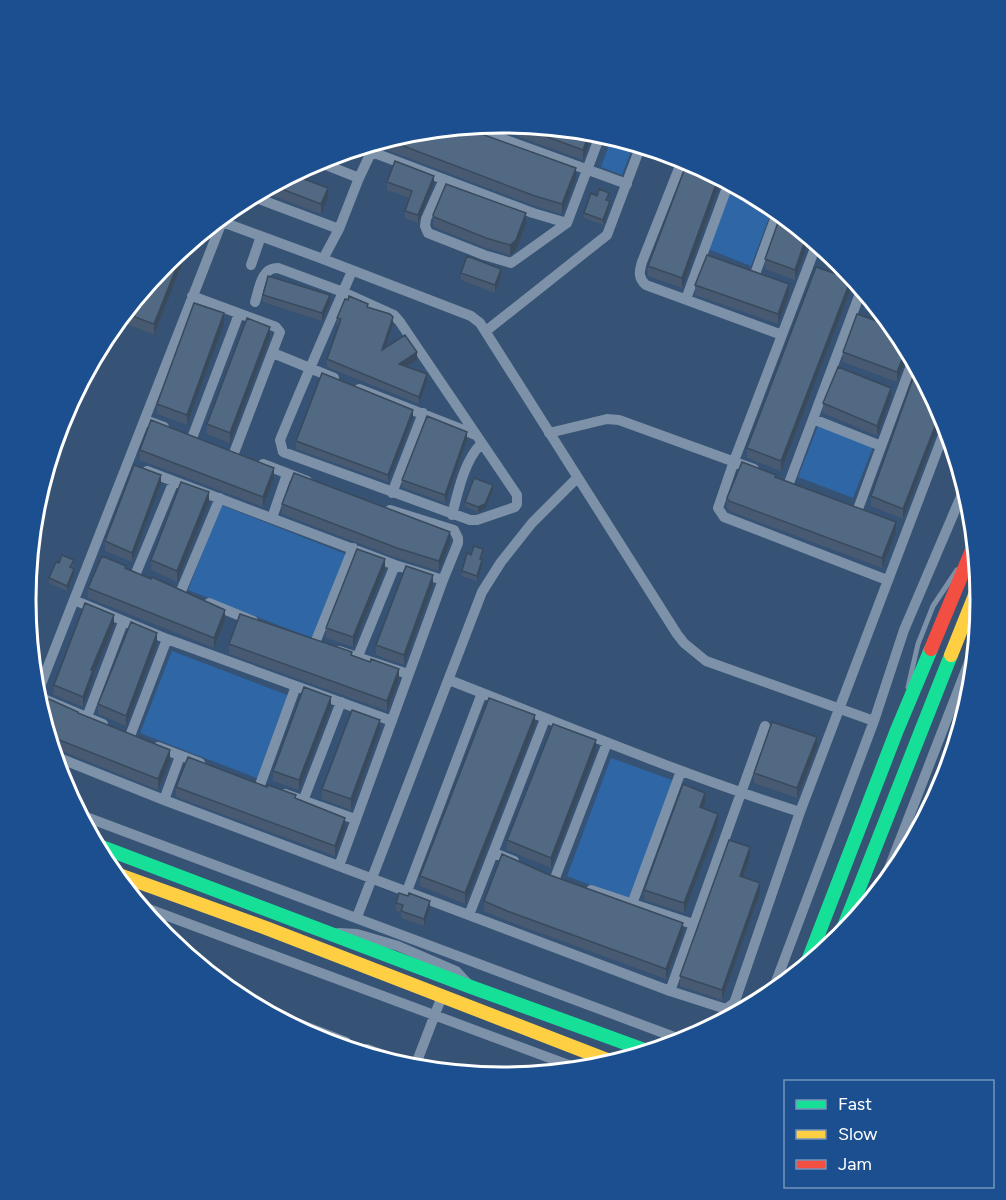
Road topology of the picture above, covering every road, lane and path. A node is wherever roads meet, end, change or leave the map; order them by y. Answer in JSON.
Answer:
{"nodes":[{"id":1,"x":488,"y":133,"type":"edge"},
{"id":2,"x":597,"y":143,"type":"edge"},
{"id":3,"x":380,"y":150,"type":"edge"},
{"id":4,"x":371,"y":152,"type":"edge"},
{"id":5,"x":638,"y":153,"type":"edge"},
{"id":6,"x":330,"y":167,"type":"edge"},
{"id":7,"x":678,"y":168,"type":"edge"},
{"id":8,"x":587,"y":169,"type":"junction"},
{"id":9,"x":359,"y":178,"type":"junction"},
{"id":10,"x":444,"y":179,"type":"junction"},
{"id":11,"x":627,"y":184,"type":"junction"},
{"id":12,"x":727,"y":191,"type":"edge"},
{"id":13,"x":263,"y":200,"type":"edge"},
{"id":14,"x":774,"y":220,"type":"edge"},
{"id":15,"x":230,"y":222,"type":"edge"},
{"id":16,"x":567,"y":223,"type":"junction"},
{"id":17,"x":339,"y":229,"type":"junction"},
{"id":18,"x":216,"y":233,"type":"edge"},
{"id":19,"x":261,"y":236,"type":"junction"},
{"id":20,"x":816,"y":254,"type":"edge"},
{"id":21,"x":323,"y":259,"type":"junction"},
{"id":22,"x":251,"y":265,"type":"dead end"},
{"id":23,"x":352,"y":271,"type":"junction"},
{"id":24,"x":766,"y":278,"type":"edge"},
{"id":25,"x":789,"y":286,"type":"edge"},
{"id":26,"x":800,"y":290,"type":"junction"},
{"id":27,"x":343,"y":292,"type":"junction"},
{"id":28,"x":192,"y":296,"type":"junction"},
{"id":29,"x":858,"y":297,"type":"edge"},
{"id":30,"x":686,"y":299,"type":"junction"},
{"id":31,"x":255,"y":302,"type":"dead end"},
{"id":32,"x":239,"y":314,"type":"junction"},
{"id":33,"x":852,"y":314,"type":"junction"},
{"id":34,"x":863,"y":318,"type":"edge"},
{"id":35,"x":486,"y":331,"type":"junction"},
{"id":36,"x":782,"y":335,"type":"junction"},
{"id":37,"x":273,"y":353,"type":"junction"},
{"id":38,"x":310,"y":369,"type":"junction"},
{"id":39,"x":909,"y":369,"type":"edge"},
{"id":40,"x":423,"y":413,"type":"junction"},
{"id":41,"x":813,"y":419,"type":"junction"},
{"id":42,"x":145,"y":420,"type":"junction"},
{"id":43,"x":549,"y":433,"type":"junction"},
{"id":44,"x":940,"y":438,"type":"edge"},
{"id":45,"x":479,"y":440,"type":"junction"},
{"id":46,"x":881,"y":446,"type":"junction"},
{"id":47,"x":734,"y":461,"type":"junction"},
{"id":48,"x":128,"y":464,"type":"junction"},
{"id":49,"x":287,"y":474,"type":"junction"},
{"id":50,"x":767,"y":474,"type":"edge"},
{"id":51,"x":577,"y":478,"type":"junction"},
{"id":52,"x":778,"y":479,"type":"edge"},
{"id":53,"x":174,"y":481,"type":"junction"},
{"id":54,"x":320,"y":485,"type":"edge"},
{"id":55,"x":392,"y":493,"type":"junction"},
{"id":56,"x":220,"y":498,"type":"junction"},
{"id":57,"x":959,"y":501,"type":"edge"},
{"id":58,"x":375,"y":505,"type":"edge"},
{"id":59,"x":858,"y":509,"type":"edge"},
{"id":60,"x":452,"y":515,"type":"junction"},
{"id":61,"x":272,"y":518,"type":"junction"},
{"id":62,"x":353,"y":548,"type":"junction"},
{"id":63,"x":93,"y":554,"type":"junction"},
{"id":64,"x":104,"y":559,"type":"edge"},
{"id":65,"x":968,"y":559,"type":"edge"},
{"id":66,"x":395,"y":565,"type":"junction"},
{"id":67,"x":125,"y":568,"type":"edge"},
{"id":68,"x":443,"y":580,"type":"junction"},
{"id":69,"x":887,"y":580,"type":"junction"},
{"id":70,"x":74,"y":600,"type":"junction"},
{"id":71,"x":970,"y":608,"type":"edge"},
{"id":72,"x":123,"y":622,"type":"junction"},
{"id":73,"x":264,"y":625,"type":"edge"},
{"id":74,"x":167,"y":639,"type":"junction"},
{"id":75,"x":358,"y":656,"type":"junction"},
{"id":76,"x":408,"y":674,"type":"junction"},
{"id":77,"x":43,"y":679,"type":"edge"},
{"id":78,"x":449,"y":680,"type":"junction"},
{"id":79,"x":296,"y":686,"type":"junction"},
{"id":80,"x":961,"y":691,"type":"edge"},
{"id":81,"x":482,"y":693,"type":"junction"},
{"id":82,"x":47,"y":701,"type":"edge"},
{"id":83,"x":341,"y":702,"type":"junction"},
{"id":84,"x":838,"y":709,"type":"junction"},
{"id":85,"x":87,"y":717,"type":"junction"},
{"id":86,"x":546,"y":719,"type":"junction"},
{"id":87,"x":392,"y":720,"type":"junction"},
{"id":88,"x":874,"y":721,"type":"junction"},
{"id":89,"x":108,"y":726,"type":"edge"},
{"id":90,"x":765,"y":726,"type":"dead end"},
{"id":91,"x":119,"y":731,"type":"edge"},
{"id":92,"x":140,"y":740,"type":"junction"},
{"id":93,"x":607,"y":743,"type":"junction"},
{"id":94,"x":180,"y":756,"type":"junction"},
{"id":95,"x":65,"y":760,"type":"edge"},
{"id":96,"x":210,"y":767,"type":"edge"},
{"id":97,"x":681,"y":771,"type":"junction"},
{"id":98,"x":740,"y":793,"type":"junction"},
{"id":99,"x":164,"y":800,"type":"junction"},
{"id":100,"x":303,"y":801,"type":"junction"},
{"id":101,"x":800,"y":812,"type":"junction"},
{"id":102,"x":90,"y":819,"type":"edge"},
{"id":103,"x":355,"y":819,"type":"junction"},
{"id":104,"x":109,"y":850,"type":"edge"},
{"id":105,"x":897,"y":850,"type":"edge"},
{"id":106,"x":494,"y":853,"type":"junction"},
{"id":107,"x":525,"y":865,"type":"edge"},
{"id":108,"x":339,"y":866,"type":"junction"},
{"id":109,"x":372,"y":877,"type":"junction"},
{"id":110,"x":129,"y":879,"type":"edge"},
{"id":111,"x":407,"y":891,"type":"junction"},
{"id":112,"x":632,"y":904,"type":"junction"},
{"id":113,"x":155,"y":911,"type":"edge"},
{"id":114,"x":849,"y":913,"type":"edge"},
{"id":115,"x":470,"y":915,"type":"junction"},
{"id":116,"x":357,"y":917,"type":"junction"},
{"id":117,"x":693,"y":924,"type":"junction"},
{"id":118,"x":812,"y":950,"type":"edge"},
{"id":119,"x":778,"y":977,"type":"edge"},
{"id":120,"x":670,"y":991,"type":"junction"},
{"id":121,"x":442,"y":996,"type":"junction"},
{"id":122,"x":435,"y":1016,"type":"junction"},
{"id":123,"x":670,"y":1035,"type":"edge"},
{"id":124,"x":637,"y":1047,"type":"edge"},
{"id":125,"x":599,"y":1057,"type":"edge"},
{"id":126,"x":419,"y":1059,"type":"edge"},
{"id":127,"x":563,"y":1063,"type":"edge"}],
"edges":[{"from":1,"to":8,"type":"street"},
{"from":2,"to":8,"type":"street"},
{"from":3,"to":10,"type":"street"},
{"from":4,"to":9,"type":"street"},
{"from":5,"to":11,"type":"street"},
{"from":6,"to":9,"type":"street"},
{"from":7,"to":30,"type":"street"},
{"from":8,"to":11,"type":"street"},
{"from":8,"to":16,"type":"street"},
{"from":9,"to":17,"type":"street"},
{"from":10,"to":16,"type":"street"},
{"from":10,"to":16,"type":"street"},
{"from":11,"to":35,"type":"street"},
{"from":12,"to":30,"type":"street"},
{"from":13,"to":17,"type":"street"},
{"from":14,"to":24,"type":"street"},
{"from":15,"to":19,"type":"street"},
{"from":17,"to":21,"type":"street"},
{"from":18,"to":28,"type":"street"},
{"from":19,"to":21,"type":"street"},
{"from":19,"to":22,"type":"street"},
{"from":20,"to":26,"type":"street"},
{"from":21,"to":23,"type":"street"},
{"from":23,"to":27,"type":"street"},
{"from":23,"to":35,"type":"street"},
{"from":25,"to":26,"type":"street"},
{"from":26,"to":36,"type":"street"},
{"from":27,"to":31,"type":"street"},
{"from":27,"to":38,"type":"street"},
{"from":27,"to":45,"type":"street"},
{"from":28,"to":32,"type":"street"},
{"from":28,"to":42,"type":"street"},
{"from":29,"to":33,"type":"street"},
{"from":30,"to":36,"type":"street"},
{"from":32,"to":37,"type":"street"},
{"from":32,"to":42,"type":"street"},
{"from":33,"to":34,"type":"street"},
{"from":33,"to":41,"type":"street"},
{"from":35,"to":43,"type":"street"},
{"from":36,"to":47,"type":"street"},
{"from":37,"to":38,"type":"street"},
{"from":37,"to":49,"type":"street"},
{"from":38,"to":40,"type":"street"},
{"from":38,"to":55,"type":"street"},
{"from":39,"to":46,"type":"street"},
{"from":40,"to":45,"type":"street"},
{"from":40,"to":55,"type":"street"},
{"from":41,"to":46,"type":"street"},
{"from":41,"to":52,"type":"street"},
{"from":42,"to":48,"type":"street"},
{"from":43,"to":47,"type":"street"},
{"from":43,"to":51,"type":"street"},
{"from":44,"to":69,"type":"street"},
{"from":45,"to":60,"type":"street"},
{"from":45,"to":60,"type":"street"},
{"from":46,"to":59,"type":"street"},
{"from":47,"to":50,"type":"street"},
{"from":47,"to":69,"type":"street"},
{"from":48,"to":53,"type":"street"},
{"from":48,"to":63,"type":"street"},
{"from":49,"to":54,"type":"street"},
{"from":49,"to":61,"type":"street"},
{"from":51,"to":78,"type":"street"},
{"from":51,"to":84,"type":"street"},
{"from":53,"to":56,"type":"street"},
{"from":53,"to":67,"type":"street"},
{"from":55,"to":60,"type":"street"},
{"from":56,"to":61,"type":"street"},
{"from":56,"to":73,"type":"street"},
{"from":57,"to":88,"type":"street"},
{"from":58,"to":68,"type":"street"},
{"from":61,"to":62,"type":"street"},
{"from":62,"to":66,"type":"street"},
{"from":62,"to":75,"type":"street"},
{"from":63,"to":64,"type":"street"},
{"from":63,"to":70,"type":"street"},
{"from":65,"to":118,"type":"street"},
{"from":66,"to":68,"type":"street"},
{"from":66,"to":75,"type":"street"},
{"from":68,"to":76,"type":"street"},
{"from":69,"to":84,"type":"street"},
{"from":70,"to":72,"type":"street"},
{"from":70,"to":77,"type":"street"},
{"from":71,"to":114,"type":"street"},
{"from":72,"to":74,"type":"street"},
{"from":72,"to":85,"type":"street"},
{"from":74,"to":79,"type":"street"},
{"from":74,"to":92,"type":"street"},
{"from":75,"to":76,"type":"street"},
{"from":76,"to":87,"type":"street"},
{"from":78,"to":81,"type":"street"},
{"from":78,"to":109,"type":"street"},
{"from":79,"to":83,"type":"street"},
{"from":79,"to":100,"type":"street"},
{"from":80,"to":105,"type":"street"},
{"from":81,"to":86,"type":"street"},
{"from":81,"to":111,"type":"street"},
{"from":82,"to":85,"type":"street"},
{"from":83,"to":87,"type":"street"},
{"from":83,"to":100,"type":"street"},
{"from":84,"to":88,"type":"street"},
{"from":84,"to":101,"type":"street"},
{"from":85,"to":89,"type":"street"},
{"from":86,"to":93,"type":"street"},
{"from":86,"to":106,"type":"street"},
{"from":87,"to":103,"type":"street"},
{"from":88,"to":119,"type":"street"},
{"from":90,"to":98,"type":"street"},
{"from":91,"to":92,"type":"street"},
{"from":92,"to":94,"type":"street"},
{"from":93,"to":97,"type":"street"},
{"from":93,"to":112,"type":"street"},
{"from":94,"to":96,"type":"street"},
{"from":94,"to":99,"type":"street"},
{"from":95,"to":99,"type":"street"},
{"from":97,"to":98,"type":"street"},
{"from":97,"to":112,"type":"street"},
{"from":98,"to":101,"type":"street"},
{"from":98,"to":117,"type":"street"},
{"from":99,"to":108,"type":"street"},
{"from":100,"to":103,"type":"street"},
{"from":101,"to":120,"type":"street"},
{"from":102,"to":116,"type":"street"},
{"from":103,"to":108,"type":"street"},
{"from":104,"to":124,"type":"street"},
{"from":106,"to":107,"type":"street"},
{"from":106,"to":115,"type":"street"},
{"from":108,"to":109,"type":"street"},
{"from":109,"to":111,"type":"street"},
{"from":109,"to":116,"type":"street"},
{"from":110,"to":121,"type":"street"},
{"from":111,"to":115,"type":"street"},
{"from":112,"to":117,"type":"street"},
{"from":113,"to":122,"type":"street"},
{"from":115,"to":120,"type":"street"},
{"from":116,"to":123,"type":"street"},
{"from":117,"to":120,"type":"street"},
{"from":121,"to":122,"type":"street"},
{"from":121,"to":125,"type":"street"},
{"from":122,"to":126,"type":"street"},
{"from":122,"to":127,"type":"street"}]}
